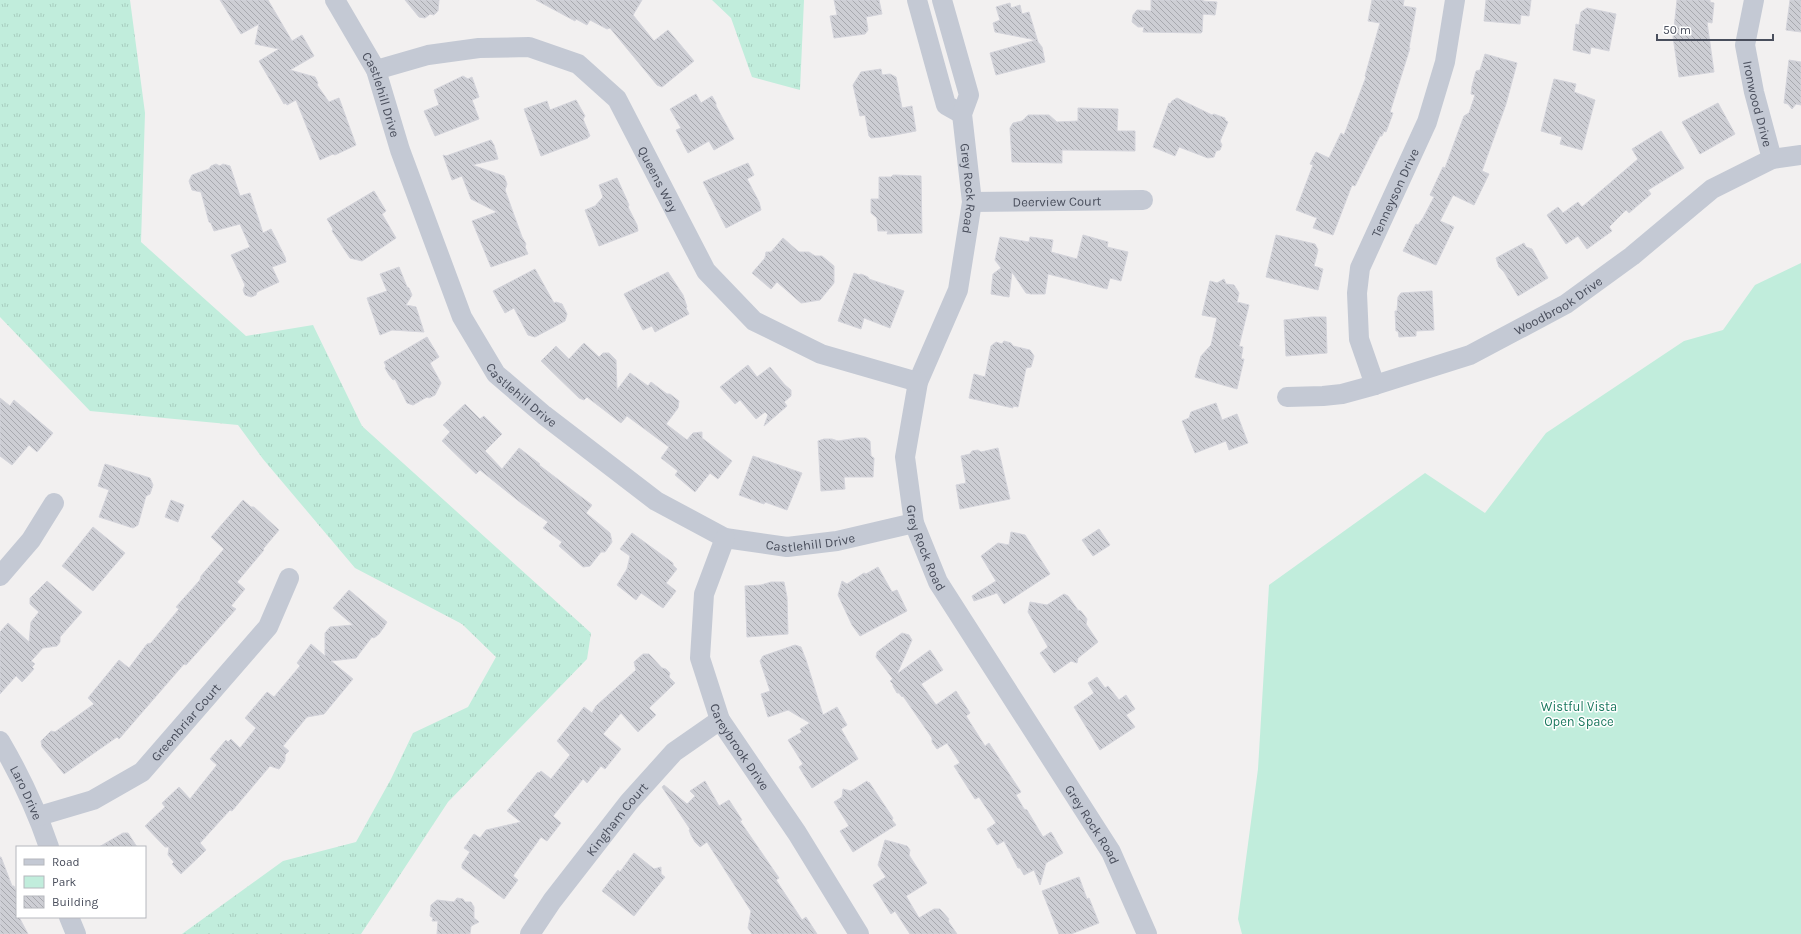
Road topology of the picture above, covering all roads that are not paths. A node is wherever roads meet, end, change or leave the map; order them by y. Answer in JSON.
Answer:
{"nodes":[{"id":1,"x":335,"y":0,"type":"edge"},
{"id":2,"x":917,"y":0,"type":"edge"},
{"id":3,"x":942,"y":0,"type":"edge"},
{"id":4,"x":1455,"y":0,"type":"edge"},
{"id":5,"x":1754,"y":0,"type":"edge"},
{"id":6,"x":376,"y":70,"type":"junction"},
{"id":7,"x":962,"y":114,"type":"junction"},
{"id":8,"x":1801,"y":156,"type":"edge"},
{"id":9,"x":1772,"y":159,"type":"junction"},
{"id":10,"x":1143,"y":200,"type":"dead end"},
{"id":11,"x":972,"y":202,"type":"junction"},
{"id":12,"x":918,"y":382,"type":"junction"},
{"id":13,"x":1375,"y":385,"type":"junction"},
{"id":14,"x":1287,"y":397,"type":"dead end"},
{"id":15,"x":54,"y":503,"type":"dead end"},
{"id":16,"x":914,"y":523,"type":"junction"},
{"id":17,"x":725,"y":538,"type":"junction"},
{"id":18,"x":0,"y":576,"type":"edge"},
{"id":19,"x":289,"y":578,"type":"dead end"},
{"id":20,"x":720,"y":720,"type":"junction"},
{"id":21,"x":0,"y":741,"type":"edge"},
{"id":22,"x":39,"y":816,"type":"junction"},
{"id":23,"x":49,"y":846,"type":"edge"},
{"id":24,"x":69,"y":918,"type":"edge"},
{"id":25,"x":76,"y":934,"type":"edge"},
{"id":26,"x":530,"y":934,"type":"edge"},
{"id":27,"x":859,"y":934,"type":"edge"},
{"id":28,"x":1147,"y":934,"type":"edge"}],
"edges":[{"from":1,"to":6,"type":"street","name":"Castlehill Drive"},
{"from":2,"to":7,"type":"street"},
{"from":3,"to":7,"type":"street","name":"Grey Rock Road"},
{"from":4,"to":13,"type":"street","name":"Tenneyson Drive"},
{"from":5,"to":9,"type":"street","name":"Ironwood Drive"},
{"from":6,"to":12,"type":"street","name":"Queens Way"},
{"from":6,"to":17,"type":"street","name":"Castlehill Drive"},
{"from":7,"to":11,"type":"street","name":"Grey Rock Road"},
{"from":8,"to":9,"type":"street","name":"Woodbrook Drive"},
{"from":9,"to":13,"type":"street","name":"Woodbrook Drive"},
{"from":10,"to":11,"type":"street","name":"Deerview Court"},
{"from":11,"to":12,"type":"street","name":"Grey Rock Road"},
{"from":12,"to":16,"type":"street","name":"Grey Rock Road"},
{"from":13,"to":14,"type":"street","name":"Woodbrook Drive"},
{"from":15,"to":18,"type":"street"},
{"from":16,"to":17,"type":"street","name":"Castlehill Drive"},
{"from":16,"to":28,"type":"street","name":"Grey Rock Road"},
{"from":17,"to":20,"type":"street","name":"Careybrook Drive"},
{"from":19,"to":22,"type":"street","name":"Greenbriar Court"},
{"from":20,"to":26,"type":"street","name":"Kingham Court"},
{"from":20,"to":27,"type":"street","name":"Careybrook Drive"},
{"from":21,"to":22,"type":"street","name":"Laro Drive"},
{"from":22,"to":23,"type":"street","name":"Laro Drive"},
{"from":24,"to":25,"type":"street"}]}
